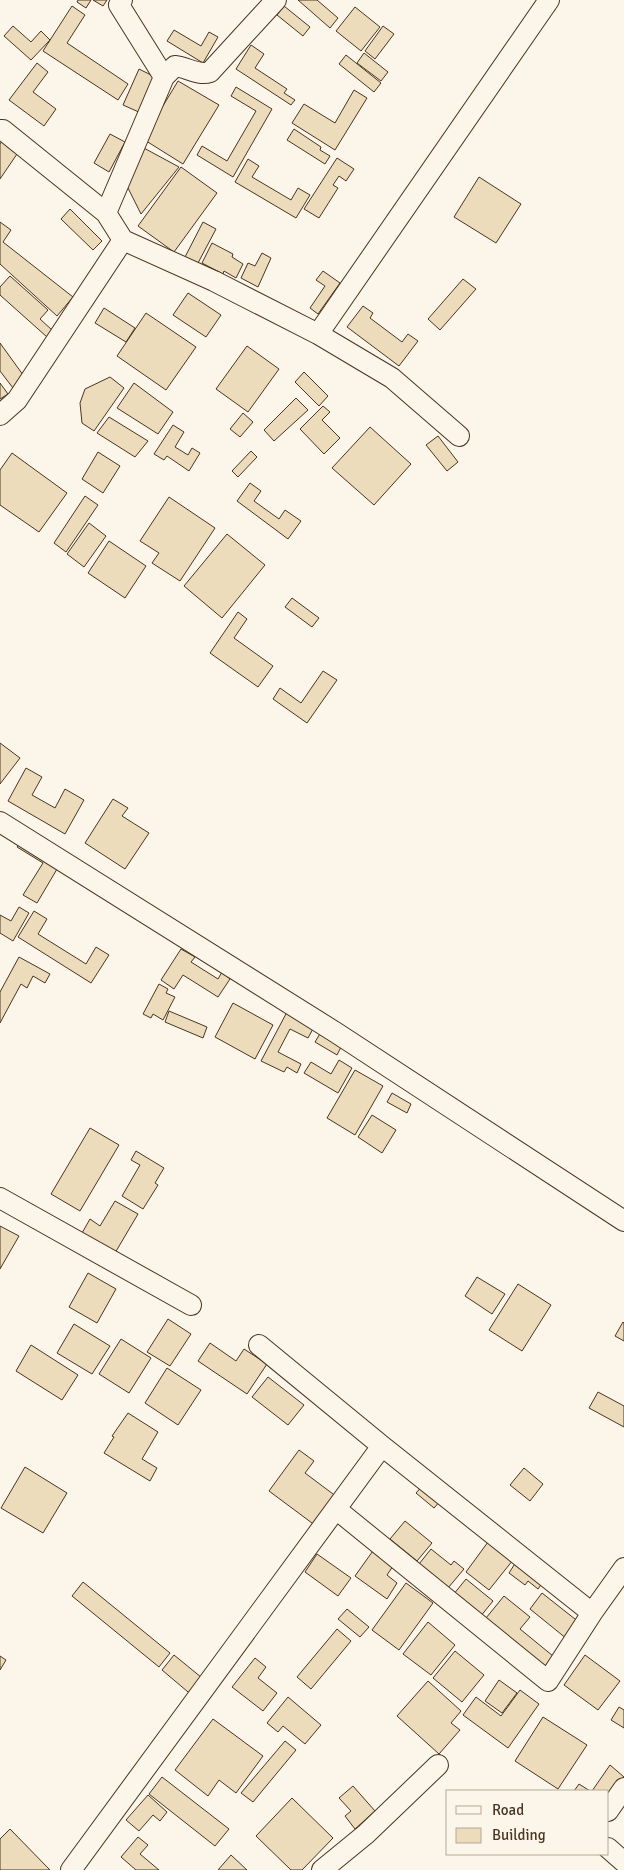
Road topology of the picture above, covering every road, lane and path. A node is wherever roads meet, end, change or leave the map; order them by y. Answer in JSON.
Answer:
{"nodes":[{"id":1,"x":122,"y":0,"type":"edge"},
{"id":2,"x":276,"y":0,"type":"edge"},
{"id":3,"x":549,"y":0,"type":"edge"},
{"id":4,"x":164,"y":77,"type":"junction"},
{"id":5,"x":0,"y":130,"type":"edge"},
{"id":6,"x":106,"y":212,"type":"junction"},
{"id":7,"x":123,"y":240,"type":"junction"},
{"id":8,"x":318,"y":334,"type":"junction"},
{"id":9,"x":0,"y":415,"type":"edge"},
{"id":10,"x":459,"y":436,"type":"dead end"},
{"id":11,"x":0,"y":822,"type":"edge"},
{"id":12,"x":0,"y":1198,"type":"edge"},
{"id":13,"x":624,"y":1221,"type":"edge"},
{"id":14,"x":191,"y":1305,"type":"dead end"},
{"id":15,"x":259,"y":1346,"type":"dead end"},
{"id":16,"x":382,"y":1446,"type":"junction"},
{"id":17,"x":336,"y":1509,"type":"junction"},
{"id":18,"x":624,"y":1568,"type":"edge"},
{"id":19,"x":592,"y":1613,"type":"junction"},
{"id":20,"x":438,"y":1766,"type":"dead end"},
{"id":21,"x":624,"y":1788,"type":"edge"},
{"id":22,"x":609,"y":1810,"type":"edge"},
{"id":23,"x":609,"y":1849,"type":"edge"},
{"id":24,"x":624,"y":1862,"type":"edge"},
{"id":25,"x":71,"y":1870,"type":"edge"},
{"id":26,"x":322,"y":1870,"type":"edge"}],
"edges":[{"from":1,"to":4,"type":"street"},
{"from":2,"to":4,"type":"street"},
{"from":3,"to":8,"type":"street"},
{"from":4,"to":6,"type":"street"},
{"from":5,"to":6,"type":"street"},
{"from":6,"to":7,"type":"street"},
{"from":7,"to":8,"type":"street"},
{"from":7,"to":9,"type":"street"},
{"from":8,"to":10,"type":"street"},
{"from":11,"to":13,"type":"street"},
{"from":12,"to":14,"type":"street"},
{"from":15,"to":16,"type":"street"},
{"from":16,"to":17,"type":"street"},
{"from":16,"to":19,"type":"street"},
{"from":17,"to":19,"type":"street"},
{"from":17,"to":25,"type":"street"},
{"from":18,"to":19,"type":"street"},
{"from":20,"to":26,"type":"street"},
{"from":21,"to":22,"type":"street"},
{"from":23,"to":24,"type":"street"}]}
